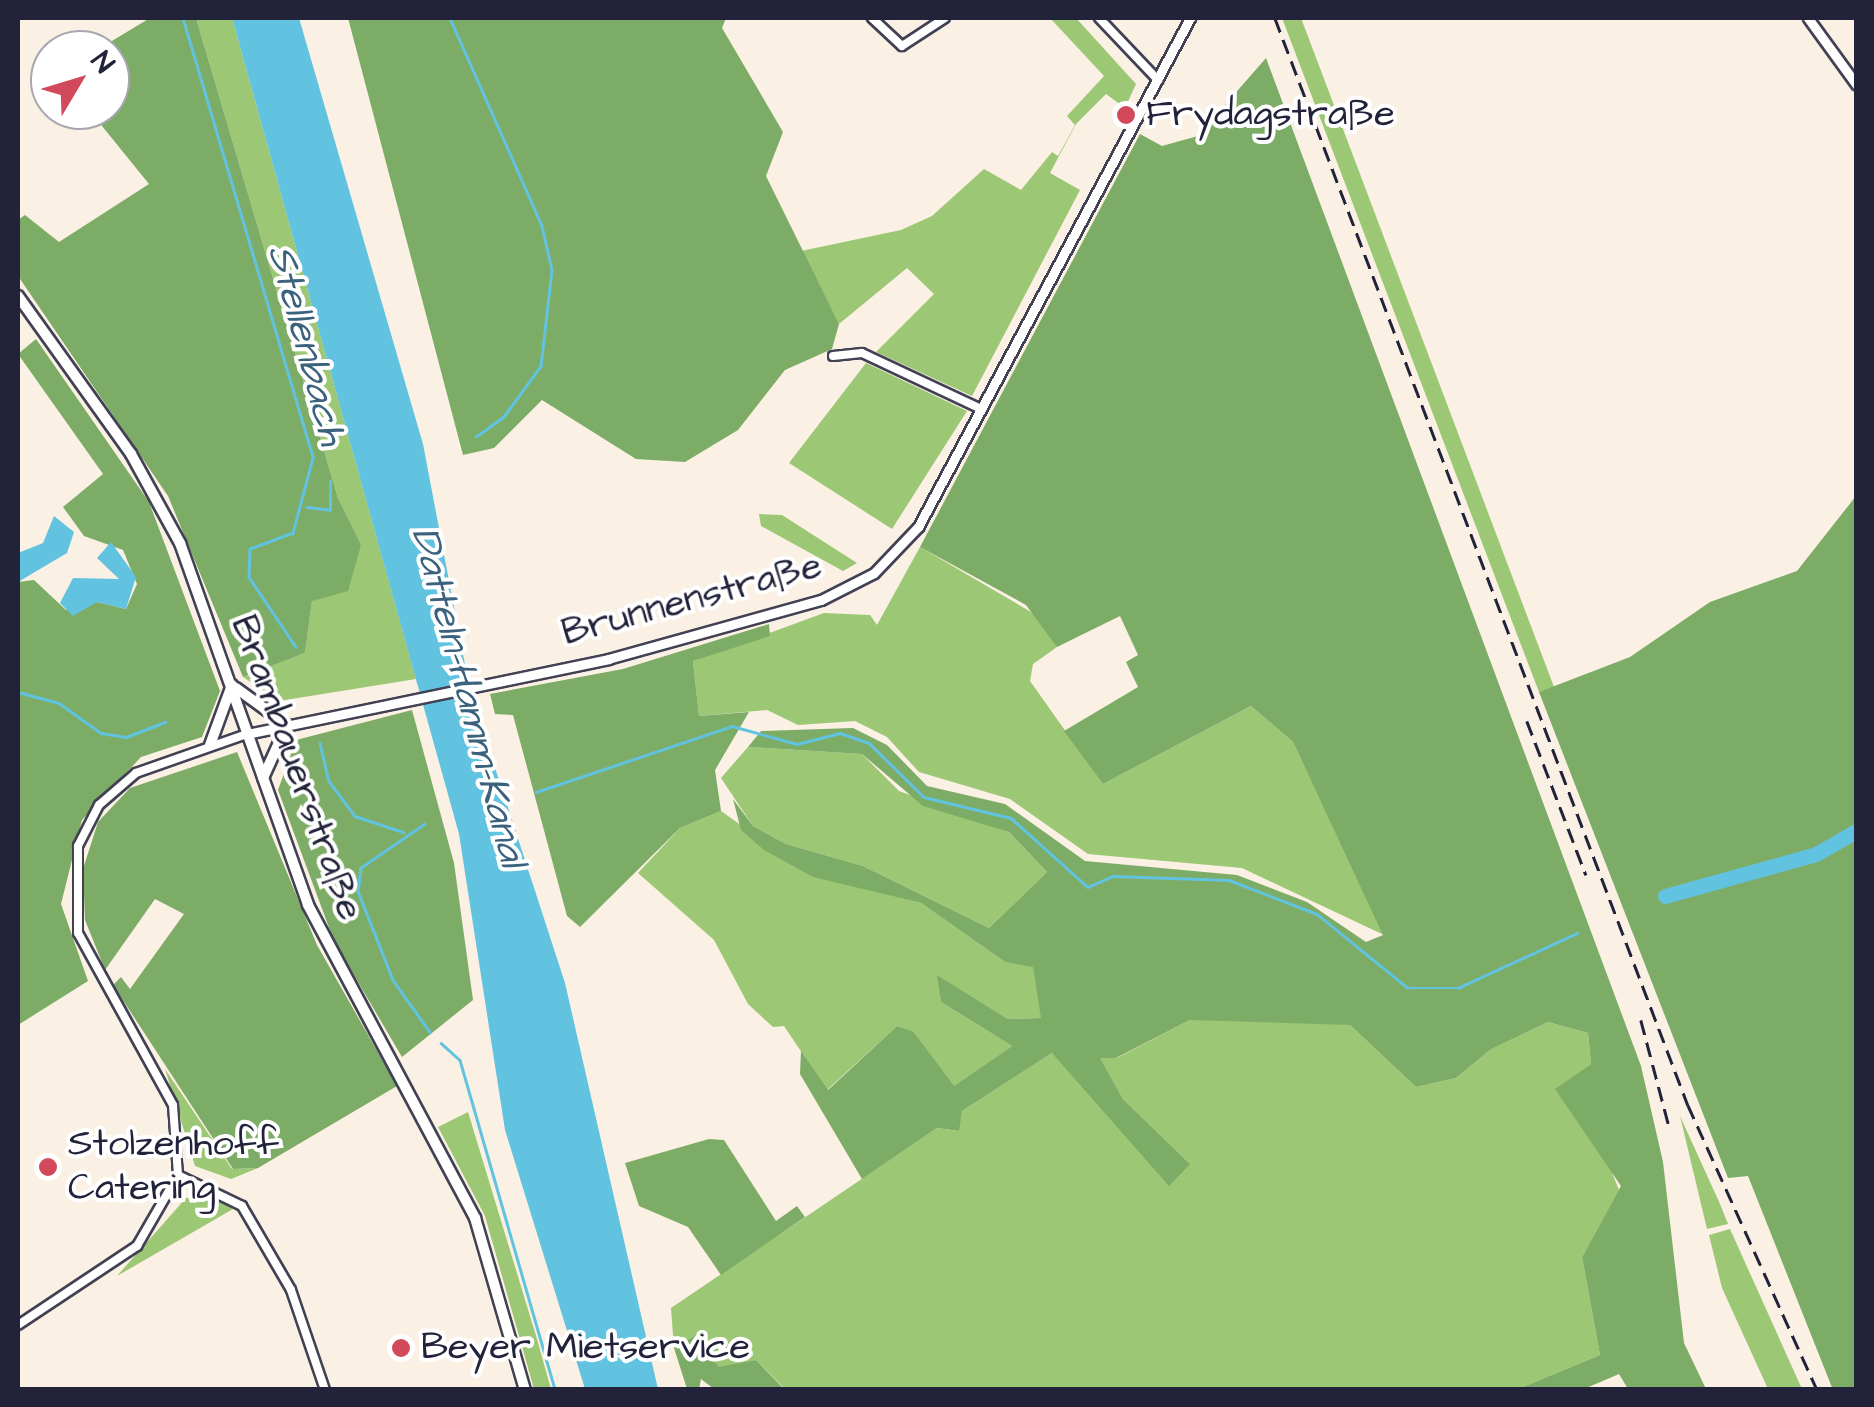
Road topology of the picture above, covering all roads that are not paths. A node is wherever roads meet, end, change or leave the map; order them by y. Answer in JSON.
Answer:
{"nodes":[{"id":1,"x":872,"y":18,"type":"edge"},
{"id":2,"x":946,"y":18,"type":"edge"},
{"id":3,"x":1099,"y":18,"type":"edge"},
{"id":4,"x":1190,"y":18,"type":"edge"},
{"id":5,"x":1808,"y":18,"type":"edge"},
{"id":6,"x":1158,"y":80,"type":"junction"},
{"id":7,"x":1856,"y":84,"type":"edge"},
{"id":8,"x":18,"y":296,"type":"edge"},
{"id":9,"x":833,"y":356,"type":"dead end"},
{"id":10,"x":982,"y":408,"type":"junction"},
{"id":11,"x":232,"y":684,"type":"junction"},
{"id":12,"x":288,"y":725,"type":"junction"},
{"id":13,"x":247,"y":734,"type":"junction"},
{"id":14,"x":210,"y":745,"type":"junction"},
{"id":15,"x":262,"y":781,"type":"junction"},
{"id":16,"x":178,"y":1174,"type":"junction"},
{"id":17,"x":18,"y":1325,"type":"edge"},
{"id":18,"x":325,"y":1390,"type":"edge"},
{"id":19,"x":525,"y":1390,"type":"edge"}],
"edges":[{"from":1,"to":2,"type":"street"},
{"from":3,"to":6,"type":"street"},
{"from":4,"to":6,"type":"street","name":"Brunnenstraße"},
{"from":5,"to":7,"type":"street"},
{"from":6,"to":10,"type":"street","name":"Brunnenstraße"},
{"from":8,"to":11,"type":"main road","name":"Brambauerstraße"},
{"from":9,"to":10,"type":"street"},
{"from":10,"to":12,"type":"street","name":"Brunnenstraße"},
{"from":11,"to":12,"type":"main road"},
{"from":11,"to":13,"type":"main road","name":"Brambauerstraße"},
{"from":11,"to":14,"type":"main road"},
{"from":12,"to":13,"type":"street","name":"Brunnenstraße"},
{"from":12,"to":15,"type":"main road"},
{"from":13,"to":14,"type":"street"},
{"from":13,"to":15,"type":"main road","name":"Brambauerstraße"},
{"from":14,"to":16,"type":"street"},
{"from":15,"to":19,"type":"main road","name":"Brambauerstraße"},
{"from":16,"to":17,"type":"street"},
{"from":16,"to":18,"type":"street"}]}
